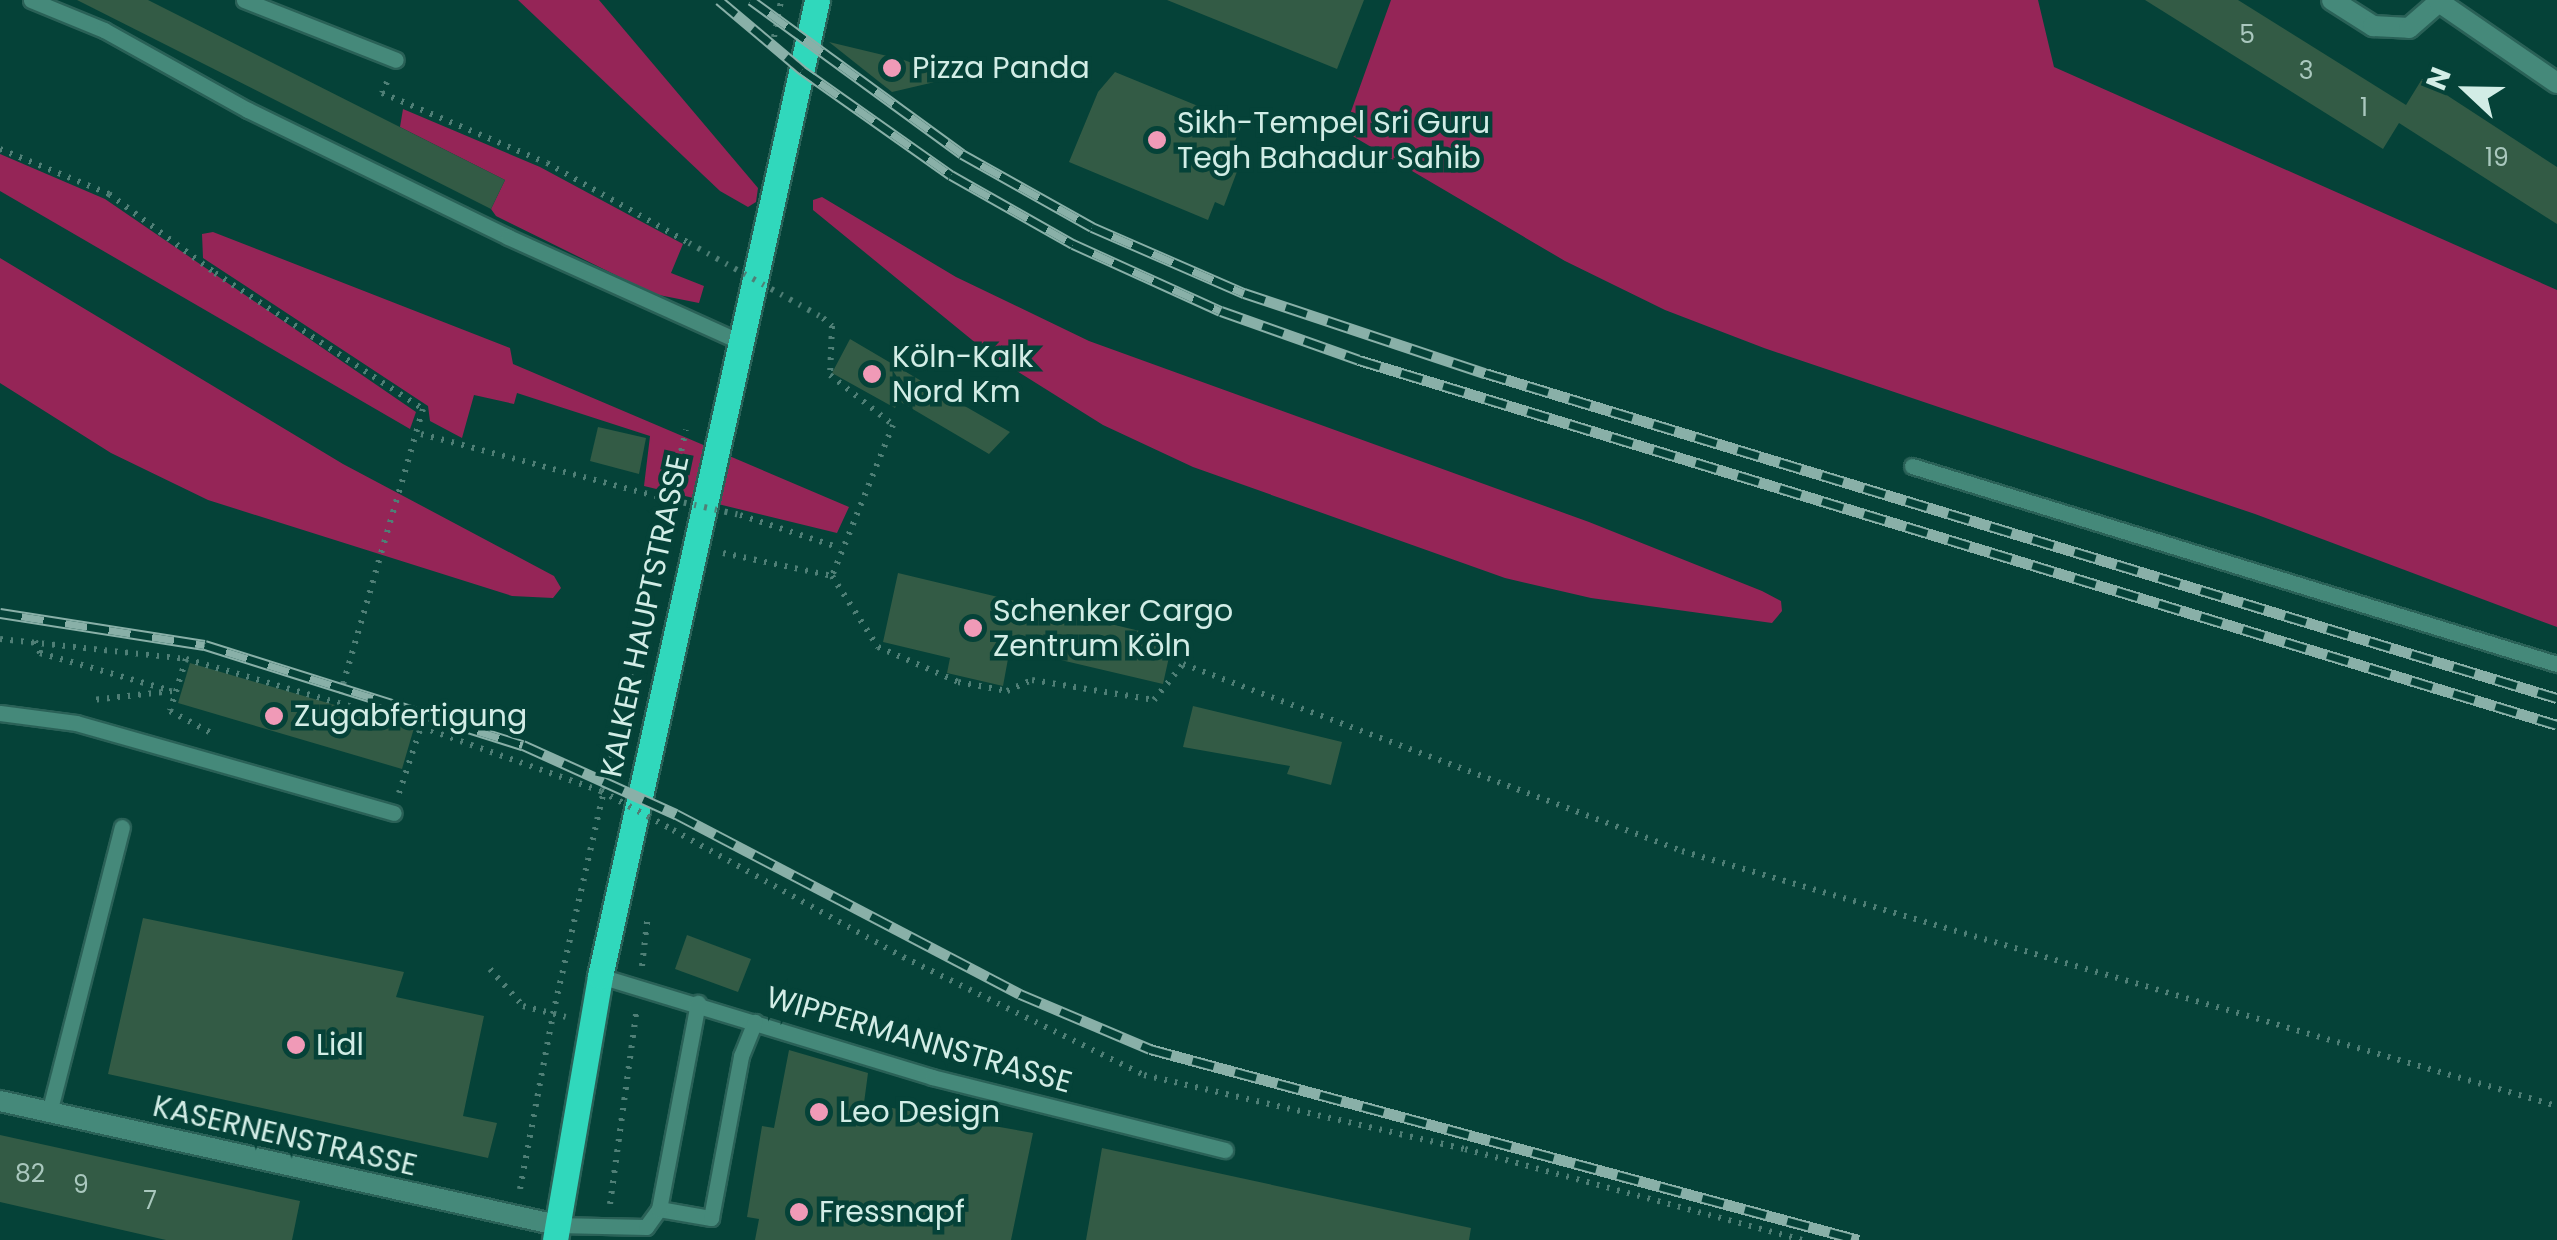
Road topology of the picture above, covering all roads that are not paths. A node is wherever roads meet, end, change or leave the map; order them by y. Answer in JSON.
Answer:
{"nodes":[{"id":1,"x":31,"y":0,"type":"edge"},
{"id":2,"x":244,"y":0,"type":"edge"},
{"id":3,"x":2332,"y":0,"type":"edge"},
{"id":4,"x":2440,"y":1,"type":"edge"},
{"id":5,"x":816,"y":5,"type":"edge"},
{"id":6,"x":396,"y":60,"type":"road end"},
{"id":7,"x":2557,"y":84,"type":"edge"},
{"id":8,"x":738,"y":341,"type":"junction"},
{"id":9,"x":1912,"y":466,"type":"dead end"},
{"id":10,"x":2557,"y":664,"type":"edge"},
{"id":11,"x":0,"y":713,"type":"edge"},
{"id":12,"x":392,"y":813,"type":"road end"},
{"id":13,"x":122,"y":828,"type":"dead end"},
{"id":14,"x":600,"y":976,"type":"junction"},
{"id":15,"x":698,"y":1003,"type":"junction"},
{"id":16,"x":755,"y":1022,"type":"junction"},
{"id":17,"x":0,"y":1101,"type":"edge"},
{"id":18,"x":49,"y":1114,"type":"junction"},
{"id":19,"x":1225,"y":1150,"type":"dead end"},
{"id":20,"x":660,"y":1209,"type":"junction"},
{"id":21,"x":556,"y":1232,"type":"edge"}],
"edges":[{"from":1,"to":8,"type":"lane"},
{"from":2,"to":6,"type":"lane"},
{"from":3,"to":4,"type":"street"},
{"from":4,"to":7,"type":"street"},
{"from":5,"to":8,"type":"main road","name":"KALKER HAUPTSTRASSE"},
{"from":8,"to":14,"type":"main road","name":"KALKER HAUPTSTRASSE"},
{"from":9,"to":10,"type":"lane"},
{"from":11,"to":12,"type":"lane"},
{"from":13,"to":18,"type":"lane"},
{"from":14,"to":15,"type":"lane","name":"WIPPERMANNSTRASSE"},
{"from":14,"to":21,"type":"main road","name":"KALKER HAUPTSTRASSE"},
{"from":15,"to":16,"type":"lane","name":"WIPPERMANNSTRASSE"},
{"from":15,"to":20,"type":"lane"},
{"from":16,"to":19,"type":"lane","name":"WIPPERMANNSTRASSE"},
{"from":16,"to":20,"type":"lane"},
{"from":17,"to":18,"type":"street","name":"KASERNENSTRASSE"},
{"from":18,"to":21,"type":"street","name":"KASERNENSTRASSE"},
{"from":20,"to":21,"type":"lane"}]}
